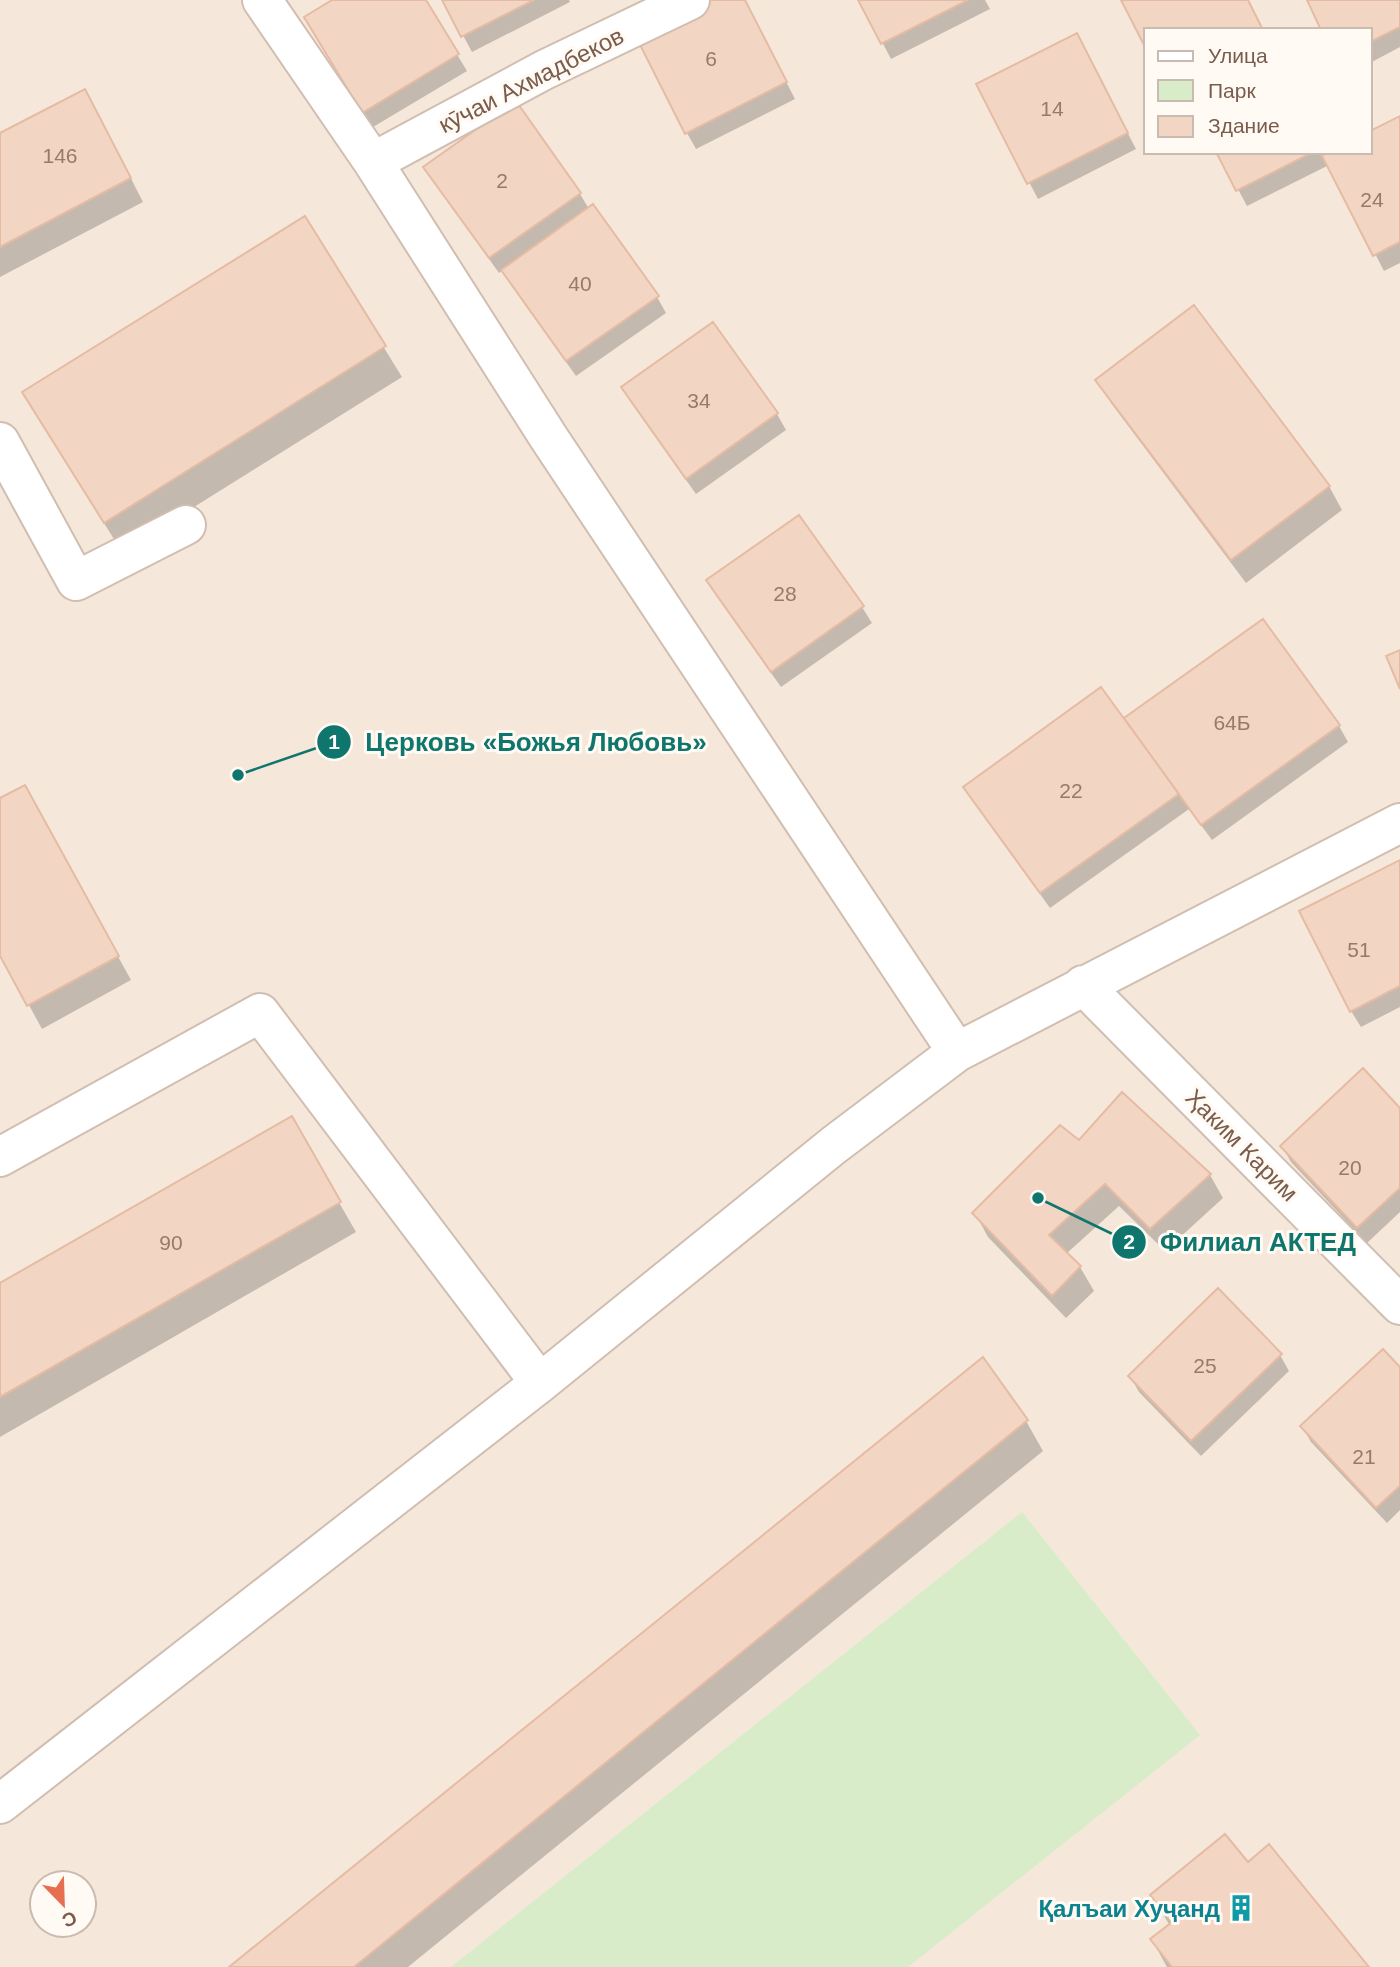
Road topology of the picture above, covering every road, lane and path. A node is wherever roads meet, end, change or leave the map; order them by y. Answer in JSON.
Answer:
{"nodes":[{"id":1,"x":262,"y":0,"type":"edge"},
{"id":2,"x":690,"y":0,"type":"edge"},
{"id":3,"x":373,"y":162,"type":"junction"},
{"id":4,"x":0,"y":442,"type":"edge"},
{"id":5,"x":186,"y":525,"type":"dead end"},
{"id":6,"x":1400,"y":822,"type":"edge"},
{"id":7,"x":1083,"y":985,"type":"junction"},
{"id":8,"x":957,"y":1052,"type":"junction"},
{"id":9,"x":0,"y":1157,"type":"edge"},
{"id":10,"x":1400,"y":1305,"type":"edge"},
{"id":11,"x":540,"y":1383,"type":"junction"},
{"id":12,"x":0,"y":1804,"type":"edge"}],
"edges":[{"from":1,"to":3,"type":"street"},
{"from":2,"to":3,"type":"street","name":"кӯчаи Ахмадбеков"},
{"from":3,"to":8,"type":"street"},
{"from":4,"to":5,"type":"street"},
{"from":6,"to":7,"type":"street"},
{"from":7,"to":8,"type":"street"},
{"from":7,"to":10,"type":"street","name":"Ҳаким Карим"},
{"from":8,"to":11,"type":"street"},
{"from":9,"to":11,"type":"street"},
{"from":11,"to":12,"type":"street"}]}
